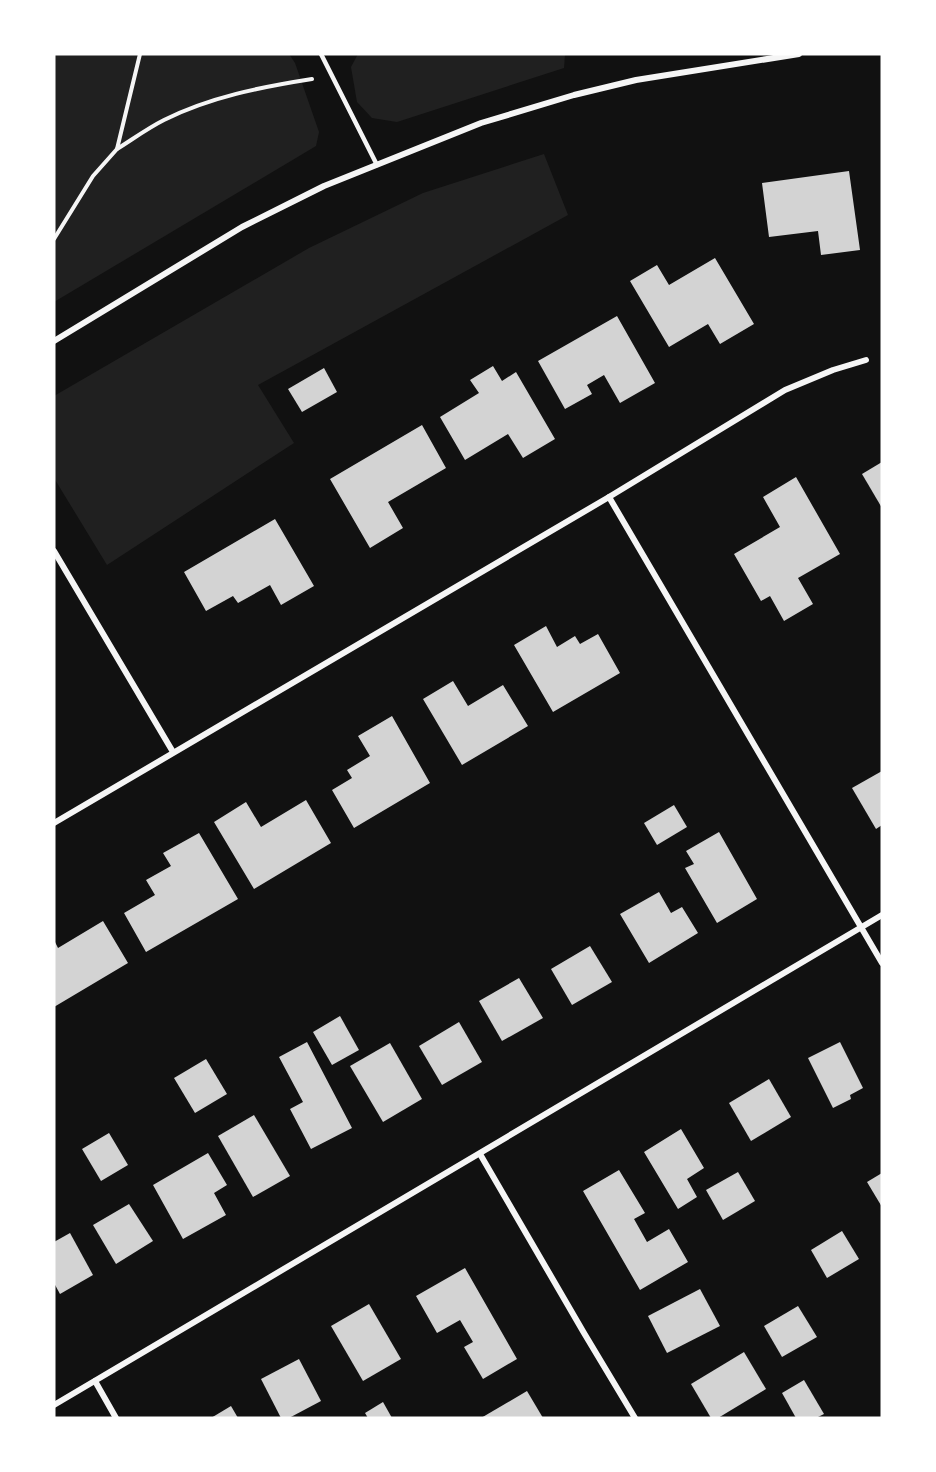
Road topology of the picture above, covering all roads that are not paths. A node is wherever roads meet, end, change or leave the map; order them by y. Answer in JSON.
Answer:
{"nodes":[{"id":1,"x":321,"y":54,"type":"edge"},
{"id":2,"x":799,"y":54,"type":"edge"},
{"id":3,"x":377,"y":165,"type":"junction"},
{"id":4,"x":54,"y":341,"type":"edge"},
{"id":5,"x":866,"y":360,"type":"dead end"},
{"id":6,"x":609,"y":497,"type":"junction"},
{"id":7,"x":54,"y":551,"type":"edge"},
{"id":8,"x":173,"y":752,"type":"junction"},
{"id":9,"x":54,"y":823,"type":"edge"},
{"id":10,"x":882,"y":915,"type":"edge"},
{"id":11,"x":861,"y":928,"type":"junction"},
{"id":12,"x":882,"y":963,"type":"edge"},
{"id":13,"x":480,"y":1154,"type":"junction"},
{"id":14,"x":95,"y":1381,"type":"junction"},
{"id":15,"x":54,"y":1406,"type":"edge"},
{"id":16,"x":116,"y":1418,"type":"edge"},
{"id":17,"x":635,"y":1418,"type":"edge"}],
"edges":[{"from":1,"to":3,"type":"lane"},
{"from":2,"to":3,"type":"street"},
{"from":3,"to":4,"type":"street"},
{"from":5,"to":6,"type":"street"},
{"from":6,"to":8,"type":"street"},
{"from":6,"to":11,"type":"street"},
{"from":7,"to":8,"type":"street"},
{"from":8,"to":9,"type":"street"},
{"from":10,"to":11,"type":"street"},
{"from":11,"to":12,"type":"street"},
{"from":11,"to":13,"type":"street"},
{"from":13,"to":14,"type":"street"},
{"from":13,"to":17,"type":"street"},
{"from":14,"to":15,"type":"street"},
{"from":14,"to":16,"type":"street"}]}
